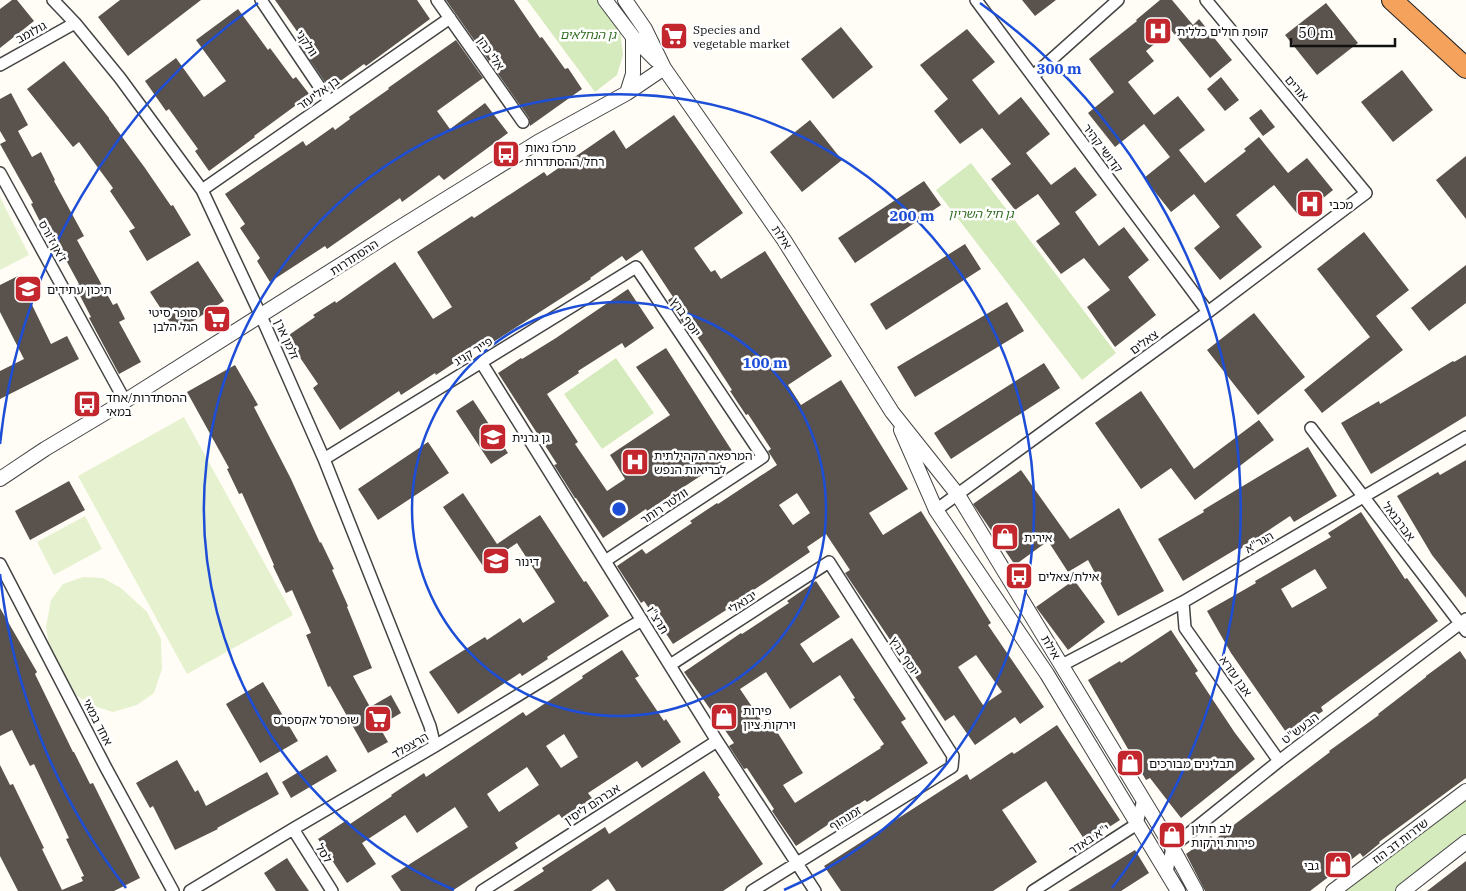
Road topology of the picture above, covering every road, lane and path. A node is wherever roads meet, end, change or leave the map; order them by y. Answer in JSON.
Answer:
{"nodes":[{"id":1,"x":53,"y":0,"type":"edge"},
{"id":2,"x":261,"y":0,"type":"edge"},
{"id":3,"x":437,"y":0,"type":"edge"},
{"id":4,"x":605,"y":0,"type":"edge"},
{"id":5,"x":625,"y":0,"type":"edge"},
{"id":6,"x":976,"y":0,"type":"edge"},
{"id":7,"x":1118,"y":0,"type":"edge"},
{"id":8,"x":1206,"y":0,"type":"edge"},
{"id":9,"x":1392,"y":0,"type":"edge"},
{"id":10,"x":450,"y":18,"type":"junction"},
{"id":11,"x":75,"y":23,"type":"junction"},
{"id":12,"x":633,"y":37,"type":"junction"},
{"id":13,"x":1466,"y":58,"type":"edge"},
{"id":14,"x":0,"y":66,"type":"edge"},
{"id":15,"x":664,"y":68,"type":"junction"},
{"id":16,"x":1466,"y":68,"type":"edge"},
{"id":17,"x":1033,"y":76,"type":"junction"},
{"id":18,"x":628,"y":93,"type":"junction"},
{"id":19,"x":329,"y":101,"type":"junction"},
{"id":20,"x":523,"y":122,"type":"dead end"},
{"id":21,"x":0,"y":173,"type":"edge"},
{"id":22,"x":202,"y":190,"type":"junction"},
{"id":23,"x":1366,"y":193,"type":"joint"},
{"id":24,"x":636,"y":267,"type":"joint"},
{"id":25,"x":1208,"y":312,"type":"junction"},
{"id":26,"x":261,"y":316,"type":"junction"},
{"id":27,"x":481,"y":362,"type":"junction"},
{"id":28,"x":125,"y":402,"type":"junction"},
{"id":29,"x":892,"y":412,"type":"junction"},
{"id":30,"x":1310,"y":428,"type":"dead end"},
{"id":31,"x":1466,"y":437,"type":"edge"},
{"id":32,"x":45,"y":450,"type":"junction"},
{"id":33,"x":763,"y":457,"type":"joint"},
{"id":34,"x":324,"y":459,"type":"junction"},
{"id":35,"x":0,"y":469,"type":"edge"},
{"id":36,"x":0,"y":479,"type":"edge"},
{"id":37,"x":958,"y":495,"type":"junction"},
{"id":38,"x":1364,"y":496,"type":"junction"},
{"id":39,"x":936,"y":510,"type":"junction"},
{"id":40,"x":606,"y":561,"type":"junction"},
{"id":41,"x":828,"y":562,"type":"joint"},
{"id":42,"x":0,"y":564,"type":"edge"},
{"id":43,"x":1183,"y":602,"type":"junction"},
{"id":44,"x":642,"y":620,"type":"junction"},
{"id":45,"x":1464,"y":624,"type":"edge"},
{"id":46,"x":1036,"y":659,"type":"junction"},
{"id":47,"x":670,"y":665,"type":"junction"},
{"id":48,"x":1062,"y":665,"type":"junction"},
{"id":49,"x":717,"y":741,"type":"junction"},
{"id":50,"x":438,"y":745,"type":"junction"},
{"id":51,"x":1279,"y":761,"type":"junction"},
{"id":52,"x":952,"y":767,"type":"joint"},
{"id":53,"x":1466,"y":791,"type":"edge"},
{"id":54,"x":1143,"y":799,"type":"junction"},
{"id":55,"x":1137,"y":824,"type":"junction"},
{"id":56,"x":293,"y":828,"type":"junction"},
{"id":57,"x":1466,"y":842,"type":"edge"},
{"id":58,"x":1172,"y":847,"type":"junction"},
{"id":59,"x":797,"y":864,"type":"junction"},
{"id":60,"x":1167,"y":872,"type":"junction"},
{"id":61,"x":174,"y":891,"type":"edge"},
{"id":62,"x":190,"y":891,"type":"edge"},
{"id":63,"x":332,"y":891,"type":"edge"},
{"id":64,"x":482,"y":891,"type":"edge"},
{"id":65,"x":752,"y":891,"type":"edge"},
{"id":66,"x":815,"y":891,"type":"edge"},
{"id":67,"x":1033,"y":891,"type":"edge"},
{"id":68,"x":1178,"y":891,"type":"edge"},
{"id":69,"x":1196,"y":891,"type":"edge"},
{"id":70,"x":1333,"y":891,"type":"edge"},
{"id":71,"x":1403,"y":891,"type":"edge"}],
"edges":[{"from":1,"to":11,"type":"street","name":"זלמן ארן"},
{"from":2,"to":19,"type":"street","name":"וולקני"},
{"from":3,"to":10,"type":"street","name":"אלי כהן"},
{"from":4,"to":12,"type":"street","name":"אילת"},
{"from":5,"to":15,"type":"street","name":"אילת"},
{"from":6,"to":17,"type":"street","name":"קדושי קהיר"},
{"from":7,"to":17,"type":"street"},
{"from":8,"to":23,"type":"street","name":"אורים"},
{"from":9,"to":13,"type":"highway"},
{"from":9,"to":16,"type":"highway"},
{"from":10,"to":19,"type":"street","name":"בן אליעזר"},
{"from":10,"to":20,"type":"street","name":"אלי כהן"},
{"from":11,"to":14,"type":"street","name":"גולומב"},
{"from":11,"to":22,"type":"street","name":"זלמן ארן"},
{"from":12,"to":15,"type":"street","name":"אילת"},
{"from":12,"to":18,"type":"street"},
{"from":15,"to":18,"type":"street","name":"ההסתדרות"},
{"from":15,"to":29,"type":"street","name":"אילת"},
{"from":17,"to":25,"type":"street","name":"קדושי קהיר"},
{"from":18,"to":26,"type":"street","name":"ההסתדרות"},
{"from":19,"to":22,"type":"street","name":"בן אליעזר"},
{"from":21,"to":28,"type":"street","name":"ז'אן ז'ורס"},
{"from":22,"to":26,"type":"street","name":"זלמן ארן"},
{"from":23,"to":25,"type":"street","name":"צאלים"},
{"from":24,"to":27,"type":"street","name":"פייר קניג"},
{"from":24,"to":33,"type":"street","name":"יוסף ברץ"},
{"from":25,"to":37,"type":"street","name":"צאלים"},
{"from":26,"to":28,"type":"street","name":"ההסתדרות"},
{"from":26,"to":34,"type":"street","name":"זלמן ארן"},
{"from":27,"to":34,"type":"street","name":"פייר קניג"},
{"from":27,"to":40,"type":"street","name":"תרצ\"ו"},
{"from":28,"to":32,"type":"street","name":"ההסתדרות"},
{"from":29,"to":37,"type":"street","name":"אילת"},
{"from":29,"to":39,"type":"street","name":"אילת"},
{"from":30,"to":38,"type":"street","name":"אברבנאל"},
{"from":31,"to":38,"type":"street","name":"הגר\"א"},
{"from":32,"to":35,"type":"street","name":"ההסתדרות"},
{"from":32,"to":36,"type":"street","name":"ההסתדרות"},
{"from":33,"to":40,"type":"street","name":"וולטר רותר"},
{"from":34,"to":50,"type":"street","name":"זלמן ארן"},
{"from":37,"to":39,"type":"street","name":"צאלים"},
{"from":37,"to":48,"type":"street","name":"אילת"},
{"from":38,"to":43,"type":"street","name":"הגר\"א"},
{"from":38,"to":45,"type":"street","name":"אברבנאל"},
{"from":39,"to":46,"type":"street","name":"אילת"},
{"from":40,"to":44,"type":"street","name":"תרצ\"ו"},
{"from":41,"to":47,"type":"street","name":"יבנאלי"},
{"from":41,"to":52,"type":"street","name":"יוסף ברץ"},
{"from":42,"to":61,"type":"street","name":"אחד במאי"},
{"from":43,"to":48,"type":"street","name":"הגר\"א"},
{"from":43,"to":51,"type":"street","name":"אבן עזרא"},
{"from":44,"to":47,"type":"street","name":"תרצ\"ו"},
{"from":44,"to":50,"type":"street","name":"הרצפלד"},
{"from":45,"to":51,"type":"street","name":"הבעש\"ט"},
{"from":46,"to":48,"type":"street"},
{"from":46,"to":55,"type":"street","name":"אילת"},
{"from":47,"to":49,"type":"street","name":"תרצ\"ו"},
{"from":48,"to":54,"type":"street","name":"אילת"},
{"from":49,"to":59,"type":"street","name":"תרצ\"ו"},
{"from":49,"to":64,"type":"street","name":"אברהם ליסין"},
{"from":50,"to":56,"type":"street","name":"הרצפלד"},
{"from":51,"to":58,"type":"street","name":"הבעש\"ט"},
{"from":52,"to":59,"type":"street","name":"זמנהוף"},
{"from":53,"to":70,"type":"street","name":"שדרות דב הוז"},
{"from":54,"to":55,"type":"street"},
{"from":54,"to":58,"type":"street","name":"אילת"},
{"from":55,"to":60,"type":"street","name":"אילת"},
{"from":55,"to":67,"type":"street","name":"י\"א באדר"},
{"from":56,"to":62,"type":"street","name":"הרצפלד"},
{"from":56,"to":63,"type":"street","name":"לסל"},
{"from":57,"to":71,"type":"street"},
{"from":58,"to":60,"type":"street"},
{"from":58,"to":69,"type":"street","name":"אילת"},
{"from":59,"to":65,"type":"street","name":"זמנהוף"},
{"from":59,"to":66,"type":"street","name":"תרצ\"ו"},
{"from":60,"to":68,"type":"street","name":"אילת"}]}
